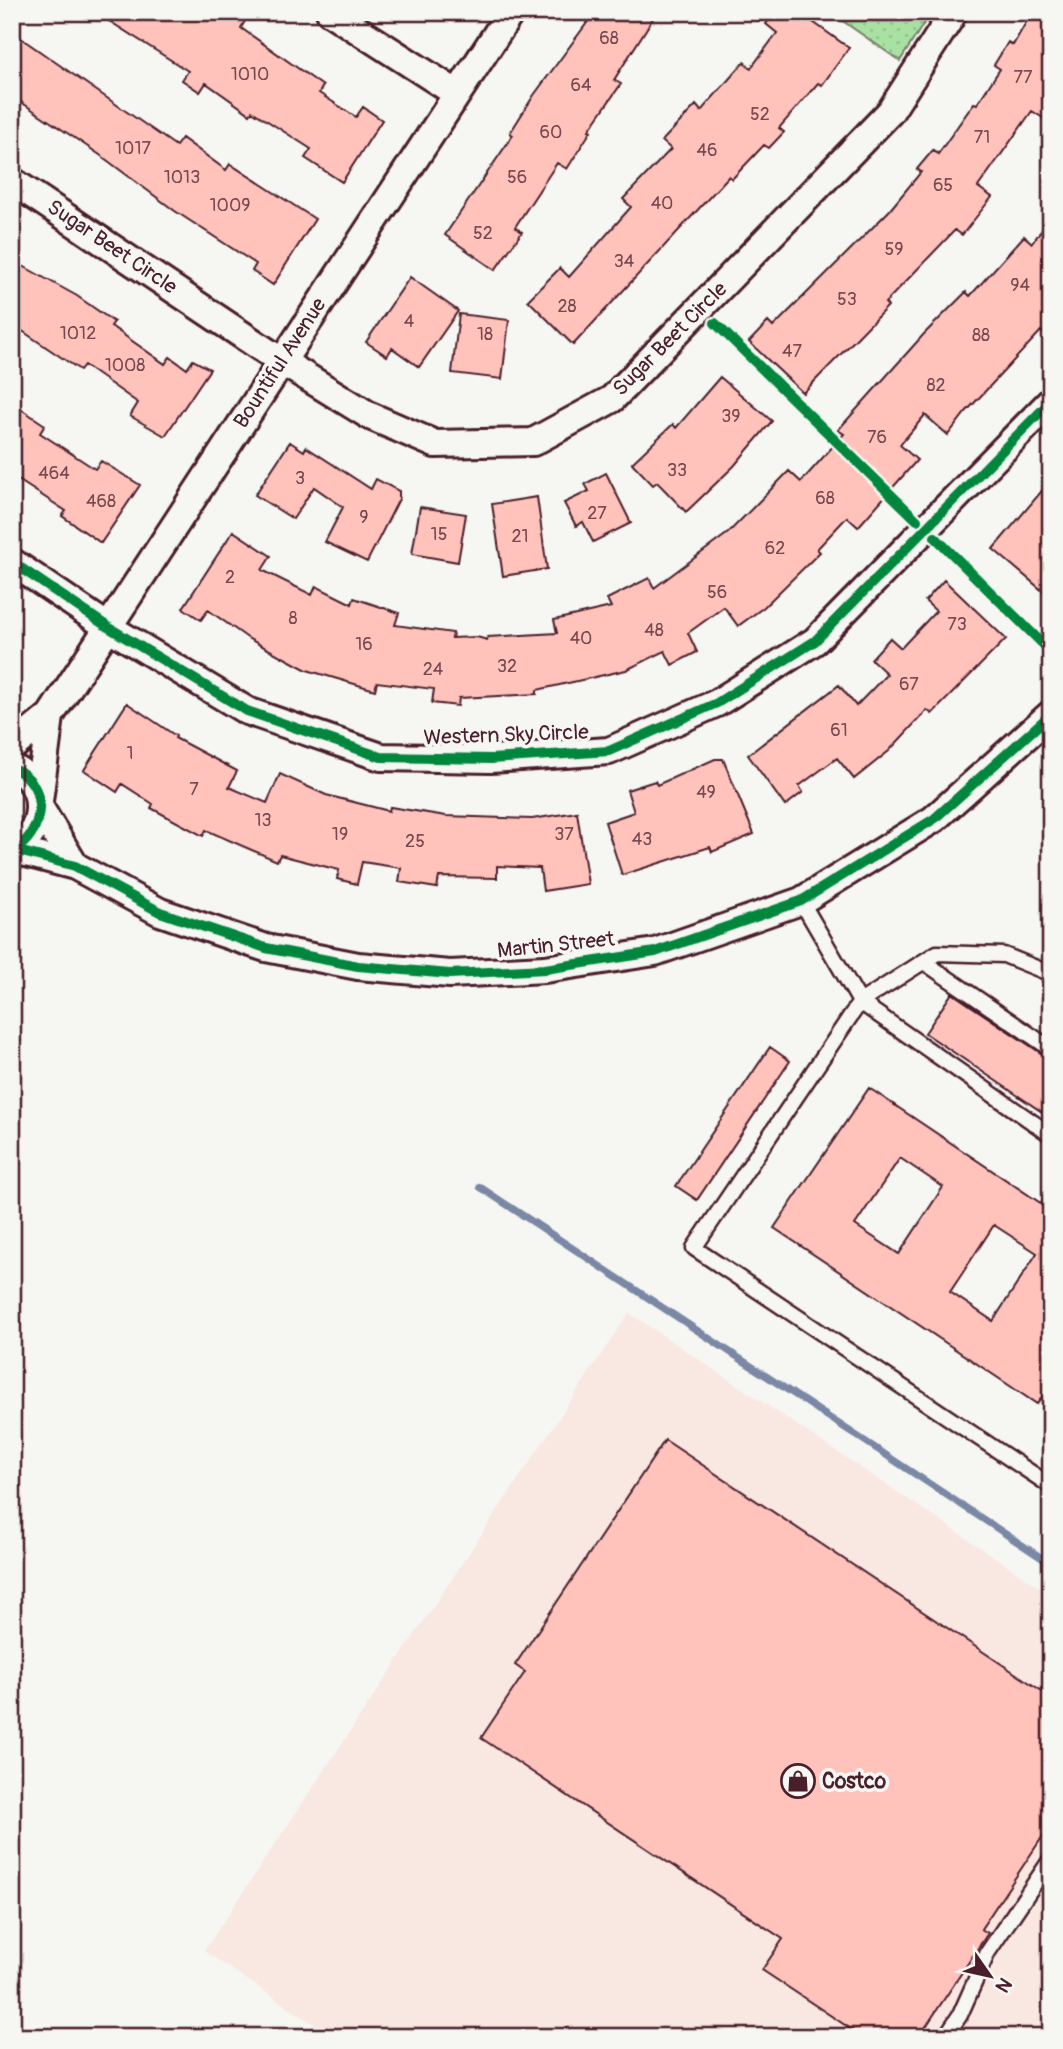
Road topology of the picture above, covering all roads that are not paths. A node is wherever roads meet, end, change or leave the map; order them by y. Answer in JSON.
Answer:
{"nodes":[{"id":1,"x":330,"y":12,"type":"edge"},
{"id":2,"x":511,"y":12,"type":"edge"},
{"id":3,"x":954,"y":12,"type":"edge"},
{"id":4,"x":456,"y":93,"type":"junction"},
{"id":5,"x":12,"y":181,"type":"edge"},
{"id":6,"x":281,"y":361,"type":"junction"},
{"id":7,"x":1051,"y":401,"type":"edge"},
{"id":8,"x":12,"y":562,"type":"edge"},
{"id":9,"x":108,"y":627,"type":"junction"},
{"id":10,"x":1051,"y":714,"type":"edge"},
{"id":11,"x":50,"y":716,"type":"junction"},
{"id":12,"x":12,"y":747,"type":"edge"},
{"id":13,"x":12,"y":768,"type":"edge"},
{"id":14,"x":40,"y":805,"type":"junction"},
{"id":15,"x":14,"y":851,"type":"edge"},
{"id":16,"x":75,"y":866,"type":"junction"},
{"id":17,"x":801,"y":901,"type":"junction"},
{"id":18,"x":924,"y":962,"type":"junction"},
{"id":19,"x":1051,"y":974,"type":"edge"},
{"id":20,"x":860,"y":1002,"type":"junction"},
{"id":21,"x":1051,"y":1049,"type":"edge"},
{"id":22,"x":1051,"y":1135,"type":"edge"},
{"id":23,"x":1051,"y":1486,"type":"edge"},
{"id":24,"x":1051,"y":1858,"type":"edge"},
{"id":25,"x":945,"y":2037,"type":"edge"}],
"edges":[{"from":1,"to":4,"type":"street"},
{"from":2,"to":4,"type":"street","name":"Bountiful Avenue"},
{"from":3,"to":6,"type":"street","name":"Sugar Beet Circle"},
{"from":4,"to":6,"type":"street","name":"Bountiful Avenue"},
{"from":5,"to":6,"type":"street","name":"Sugar Beet Circle"},
{"from":6,"to":9,"type":"street","name":"Bountiful Avenue"},
{"from":7,"to":9,"type":"street","name":"Western Sky Circle"},
{"from":8,"to":9,"type":"street","name":"Western Sky Circle"},
{"from":9,"to":11,"type":"street","name":"Bountiful Avenue"},
{"from":10,"to":17,"type":"street","name":"Martin Street"},
{"from":11,"to":12,"type":"street","name":"Bountiful Avenue"},
{"from":11,"to":14,"type":"street","name":"Bountiful Avenue"},
{"from":13,"to":14,"type":"street"},
{"from":14,"to":15,"type":"street","name":"Bountiful Avenue"},
{"from":14,"to":16,"type":"street"},
{"from":15,"to":16,"type":"street","name":"Martin Street"},
{"from":16,"to":17,"type":"street","name":"Martin Street"},
{"from":17,"to":20,"type":"lane"},
{"from":18,"to":19,"type":"lane"},
{"from":18,"to":20,"type":"lane"},
{"from":18,"to":21,"type":"lane"},
{"from":20,"to":22,"type":"lane"},
{"from":20,"to":23,"type":"lane"},
{"from":24,"to":25,"type":"lane"}]}
